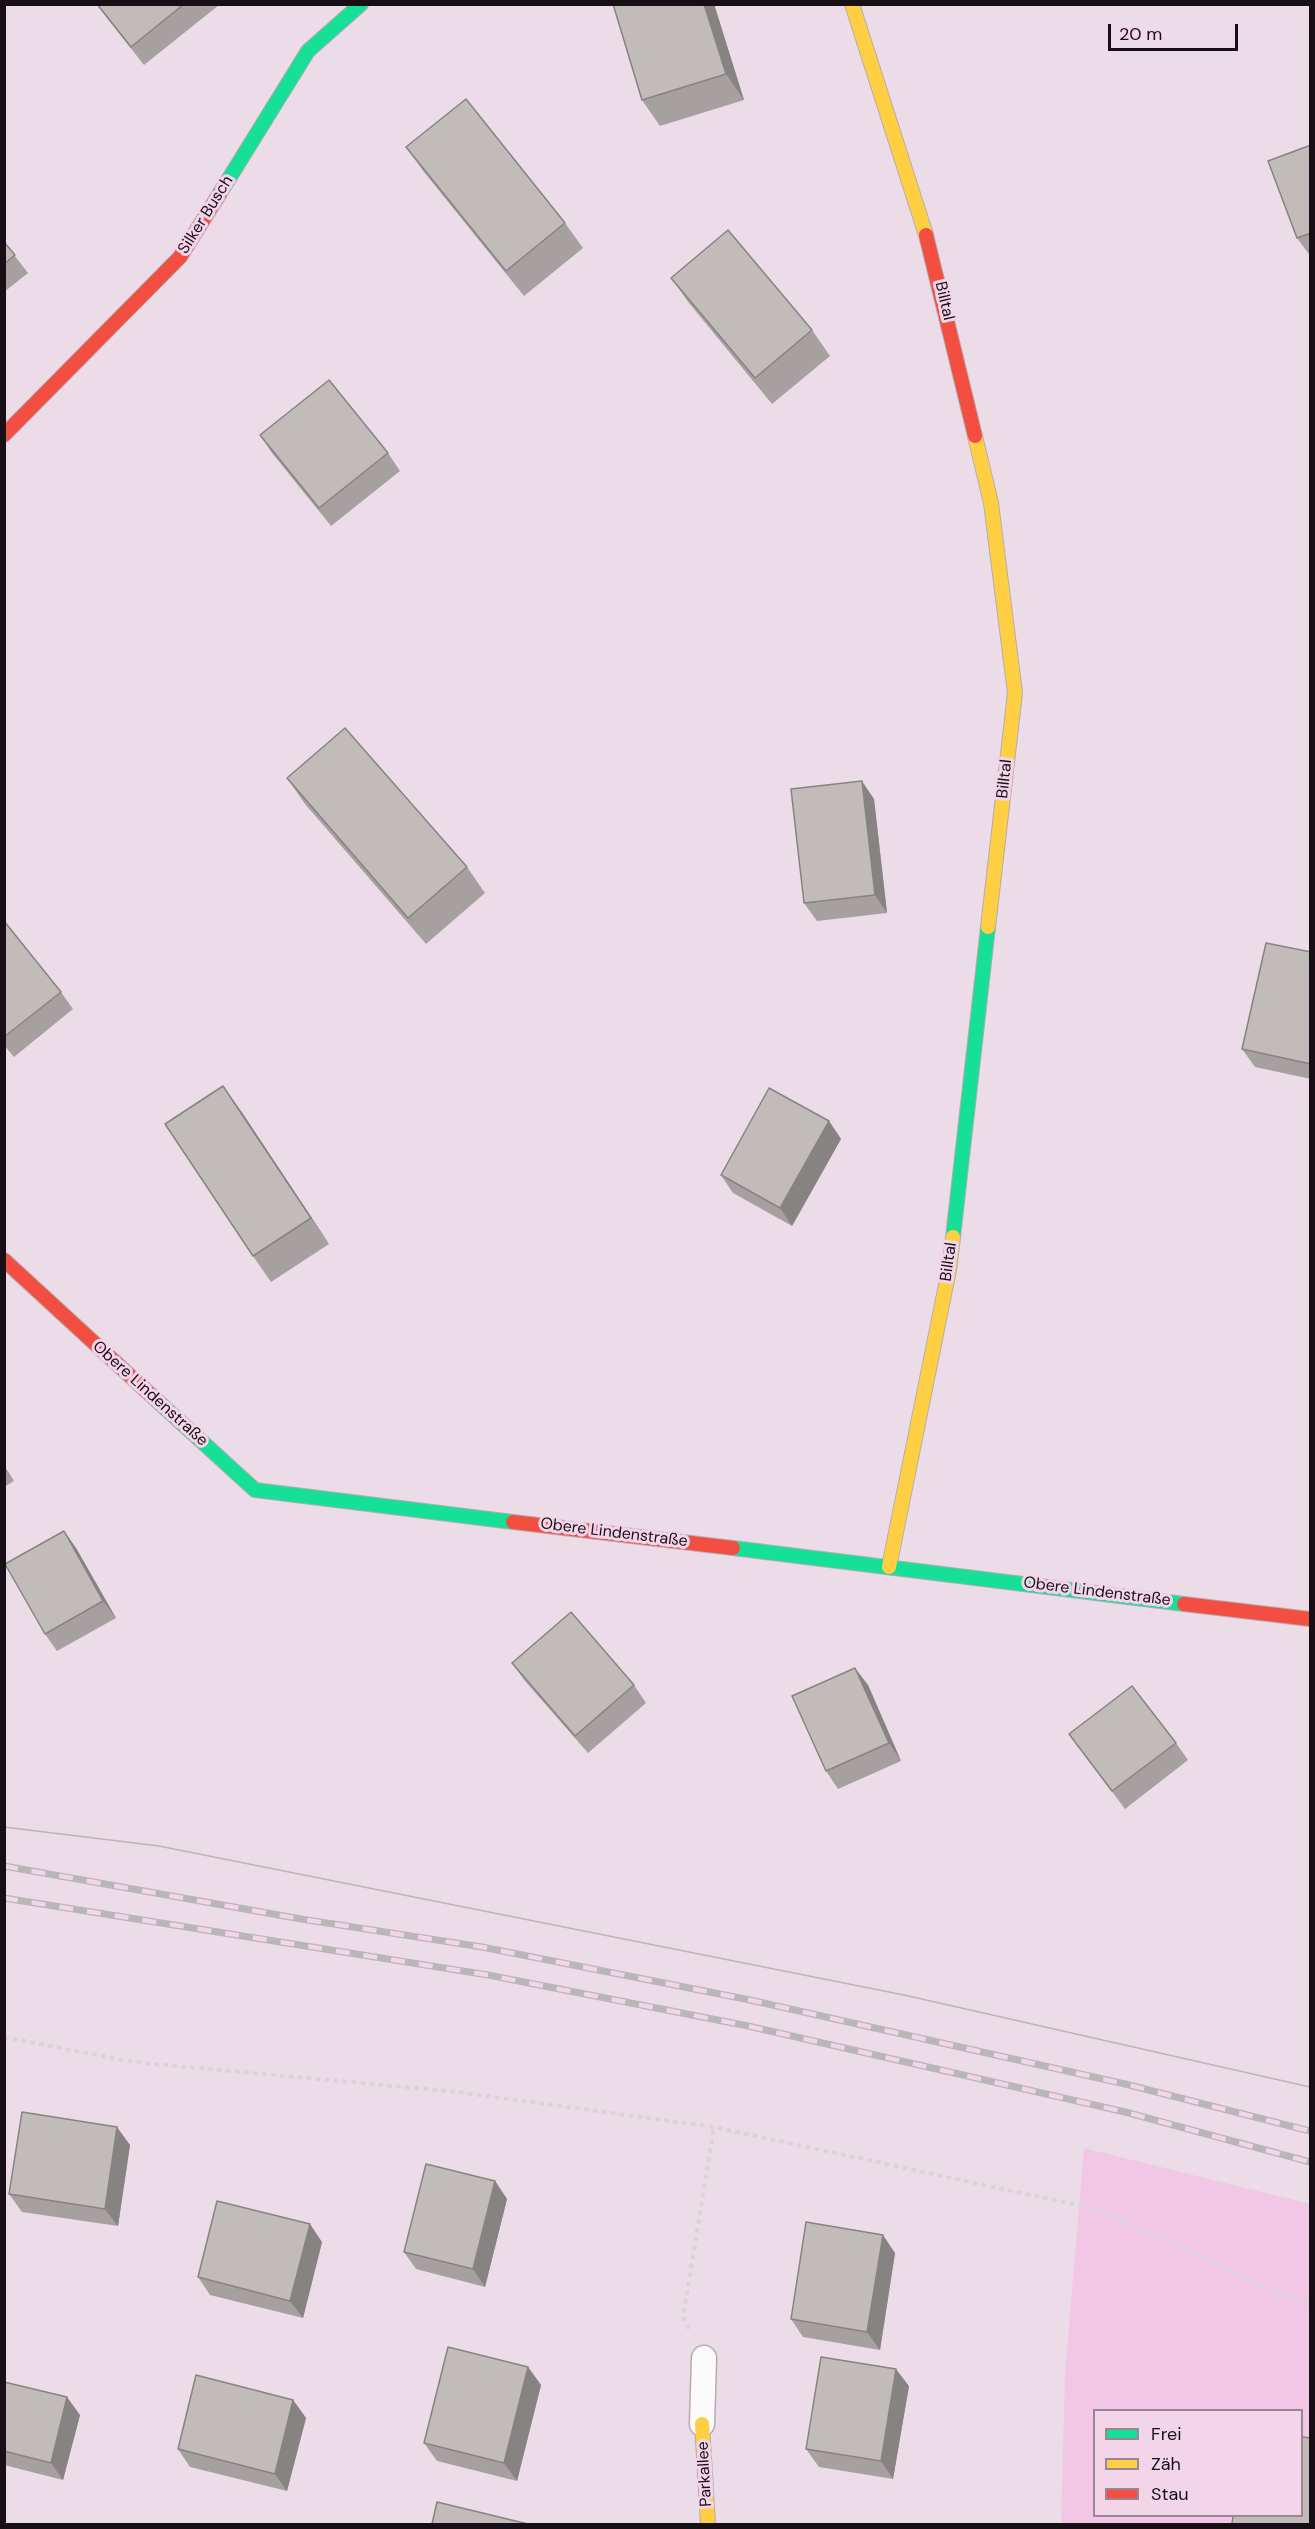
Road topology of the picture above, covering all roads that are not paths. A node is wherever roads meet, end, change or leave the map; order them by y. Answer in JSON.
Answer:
{"nodes":[{"id":1,"x":361,"y":4,"type":"edge"},
{"id":2,"x":852,"y":4,"type":"edge"},
{"id":3,"x":4,"y":435,"type":"edge"},
{"id":4,"x":4,"y":1260,"type":"edge"},
{"id":5,"x":889,"y":1567,"type":"junction"},
{"id":6,"x":1311,"y":1619,"type":"edge"},
{"id":7,"x":704,"y":2358,"type":"road end"},
{"id":8,"x":702,"y":2424,"type":"joint"},
{"id":9,"x":708,"y":2524,"type":"edge"}],
"edges":[{"from":1,"to":3,"type":"street","name":"Silker Busch"},
{"from":2,"to":5,"type":"street","name":"Billtal"},
{"from":4,"to":5,"type":"street","name":"Obere Lindenstraße"},
{"from":5,"to":6,"type":"street","name":"Obere Lindenstraße"},
{"from":7,"to":8,"type":"lane"},
{"from":8,"to":9,"type":"street","name":"Parkallee"}]}
